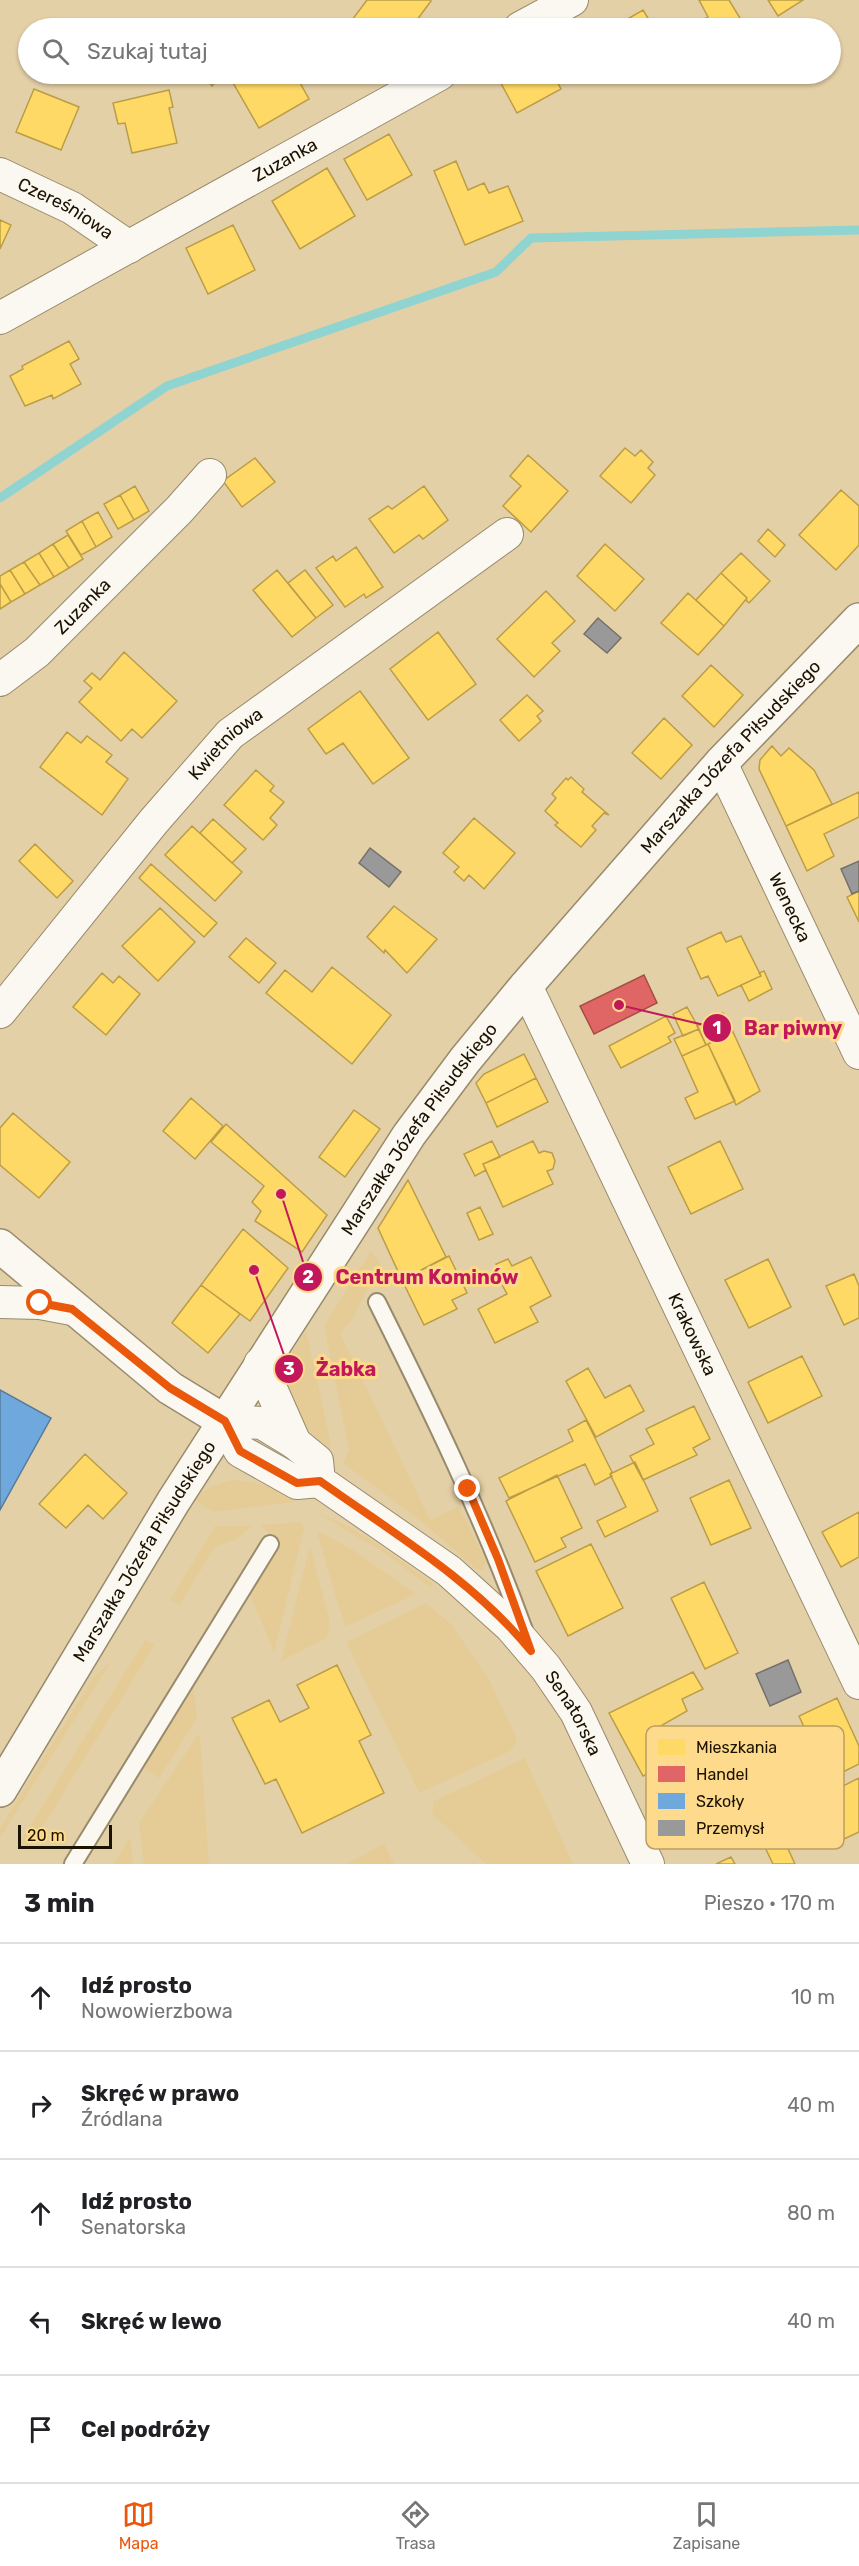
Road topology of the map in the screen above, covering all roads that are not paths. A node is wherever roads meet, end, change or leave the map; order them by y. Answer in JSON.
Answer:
{"nodes":[{"id":1,"x":572,"y":0,"type":"edge"},
{"id":2,"x":528,"y":15,"type":"edge"},
{"id":3,"x":422,"y":84,"type":"edge"},
{"id":4,"x":0,"y":174,"type":"edge"},
{"id":5,"x":129,"y":247,"type":"junction"},
{"id":6,"x":0,"y":318,"type":"edge"},
{"id":7,"x":210,"y":475,"type":"dead end"},
{"id":8,"x":507,"y":534,"type":"dead end"},
{"id":9,"x":859,"y":620,"type":"edge"},
{"id":10,"x":0,"y":680,"type":"edge"},
{"id":11,"x":721,"y":763,"type":"junction"},
{"id":12,"x":526,"y":986,"type":"junction"},
{"id":13,"x":0,"y":1012,"type":"edge"},
{"id":14,"x":859,"y":1053,"type":"edge"},
{"id":15,"x":0,"y":1246,"type":"edge"},
{"id":16,"x":0,"y":1302,"type":"edge"},
{"id":17,"x":377,"y":1302,"type":"dead end"},
{"id":18,"x":72,"y":1309,"type":"junction"},
{"id":19,"x":260,"y":1364,"type":"junction"},
{"id":20,"x":225,"y":1421,"type":"junction"},
{"id":21,"x":295,"y":1443,"type":"junction"},
{"id":22,"x":320,"y":1481,"type":"junction"},
{"id":23,"x":270,"y":1544,"type":"dead end"},
{"id":24,"x":531,"y":1651,"type":"junction"},
{"id":25,"x":859,"y":1683,"type":"edge"},
{"id":26,"x":0,"y":1790,"type":"edge"},
{"id":27,"x":72,"y":1864,"type":"edge"},
{"id":28,"x":648,"y":1864,"type":"edge"}],
"edges":[{"from":1,"to":2,"type":"street"},
{"from":3,"to":5,"type":"street","name":"Zuzanka"},
{"from":4,"to":5,"type":"street","name":"Czereśniowa"},
{"from":5,"to":6,"type":"street","name":"Zuzanka"},
{"from":7,"to":10,"type":"street","name":"Zuzanka"},
{"from":8,"to":13,"type":"street","name":"Kwietniowa"},
{"from":9,"to":11,"type":"street","name":"Marszałka Józefa Piłsudskiego"},
{"from":11,"to":12,"type":"street","name":"Marszałka Józefa Piłsudskiego"},
{"from":11,"to":14,"type":"street","name":"Wenecka"},
{"from":12,"to":19,"type":"street","name":"Marszałka Józefa Piłsudskiego"},
{"from":12,"to":25,"type":"street","name":"Krakowska"},
{"from":15,"to":18,"type":"street"},
{"from":16,"to":18,"type":"street"},
{"from":17,"to":24,"type":"lane"},
{"from":18,"to":20,"type":"street"},
{"from":19,"to":20,"type":"street","name":"Marszałka Józefa Piłsudskiego"},
{"from":19,"to":21,"type":"street"},
{"from":20,"to":21,"type":"street"},
{"from":20,"to":22,"type":"street"},
{"from":20,"to":26,"type":"street","name":"Marszałka Józefa Piłsudskiego"},
{"from":21,"to":22,"type":"street"},
{"from":22,"to":24,"type":"street","name":"Senatorska"},
{"from":23,"to":27,"type":"lane"},
{"from":24,"to":28,"type":"street","name":"Senatorska"}]}
